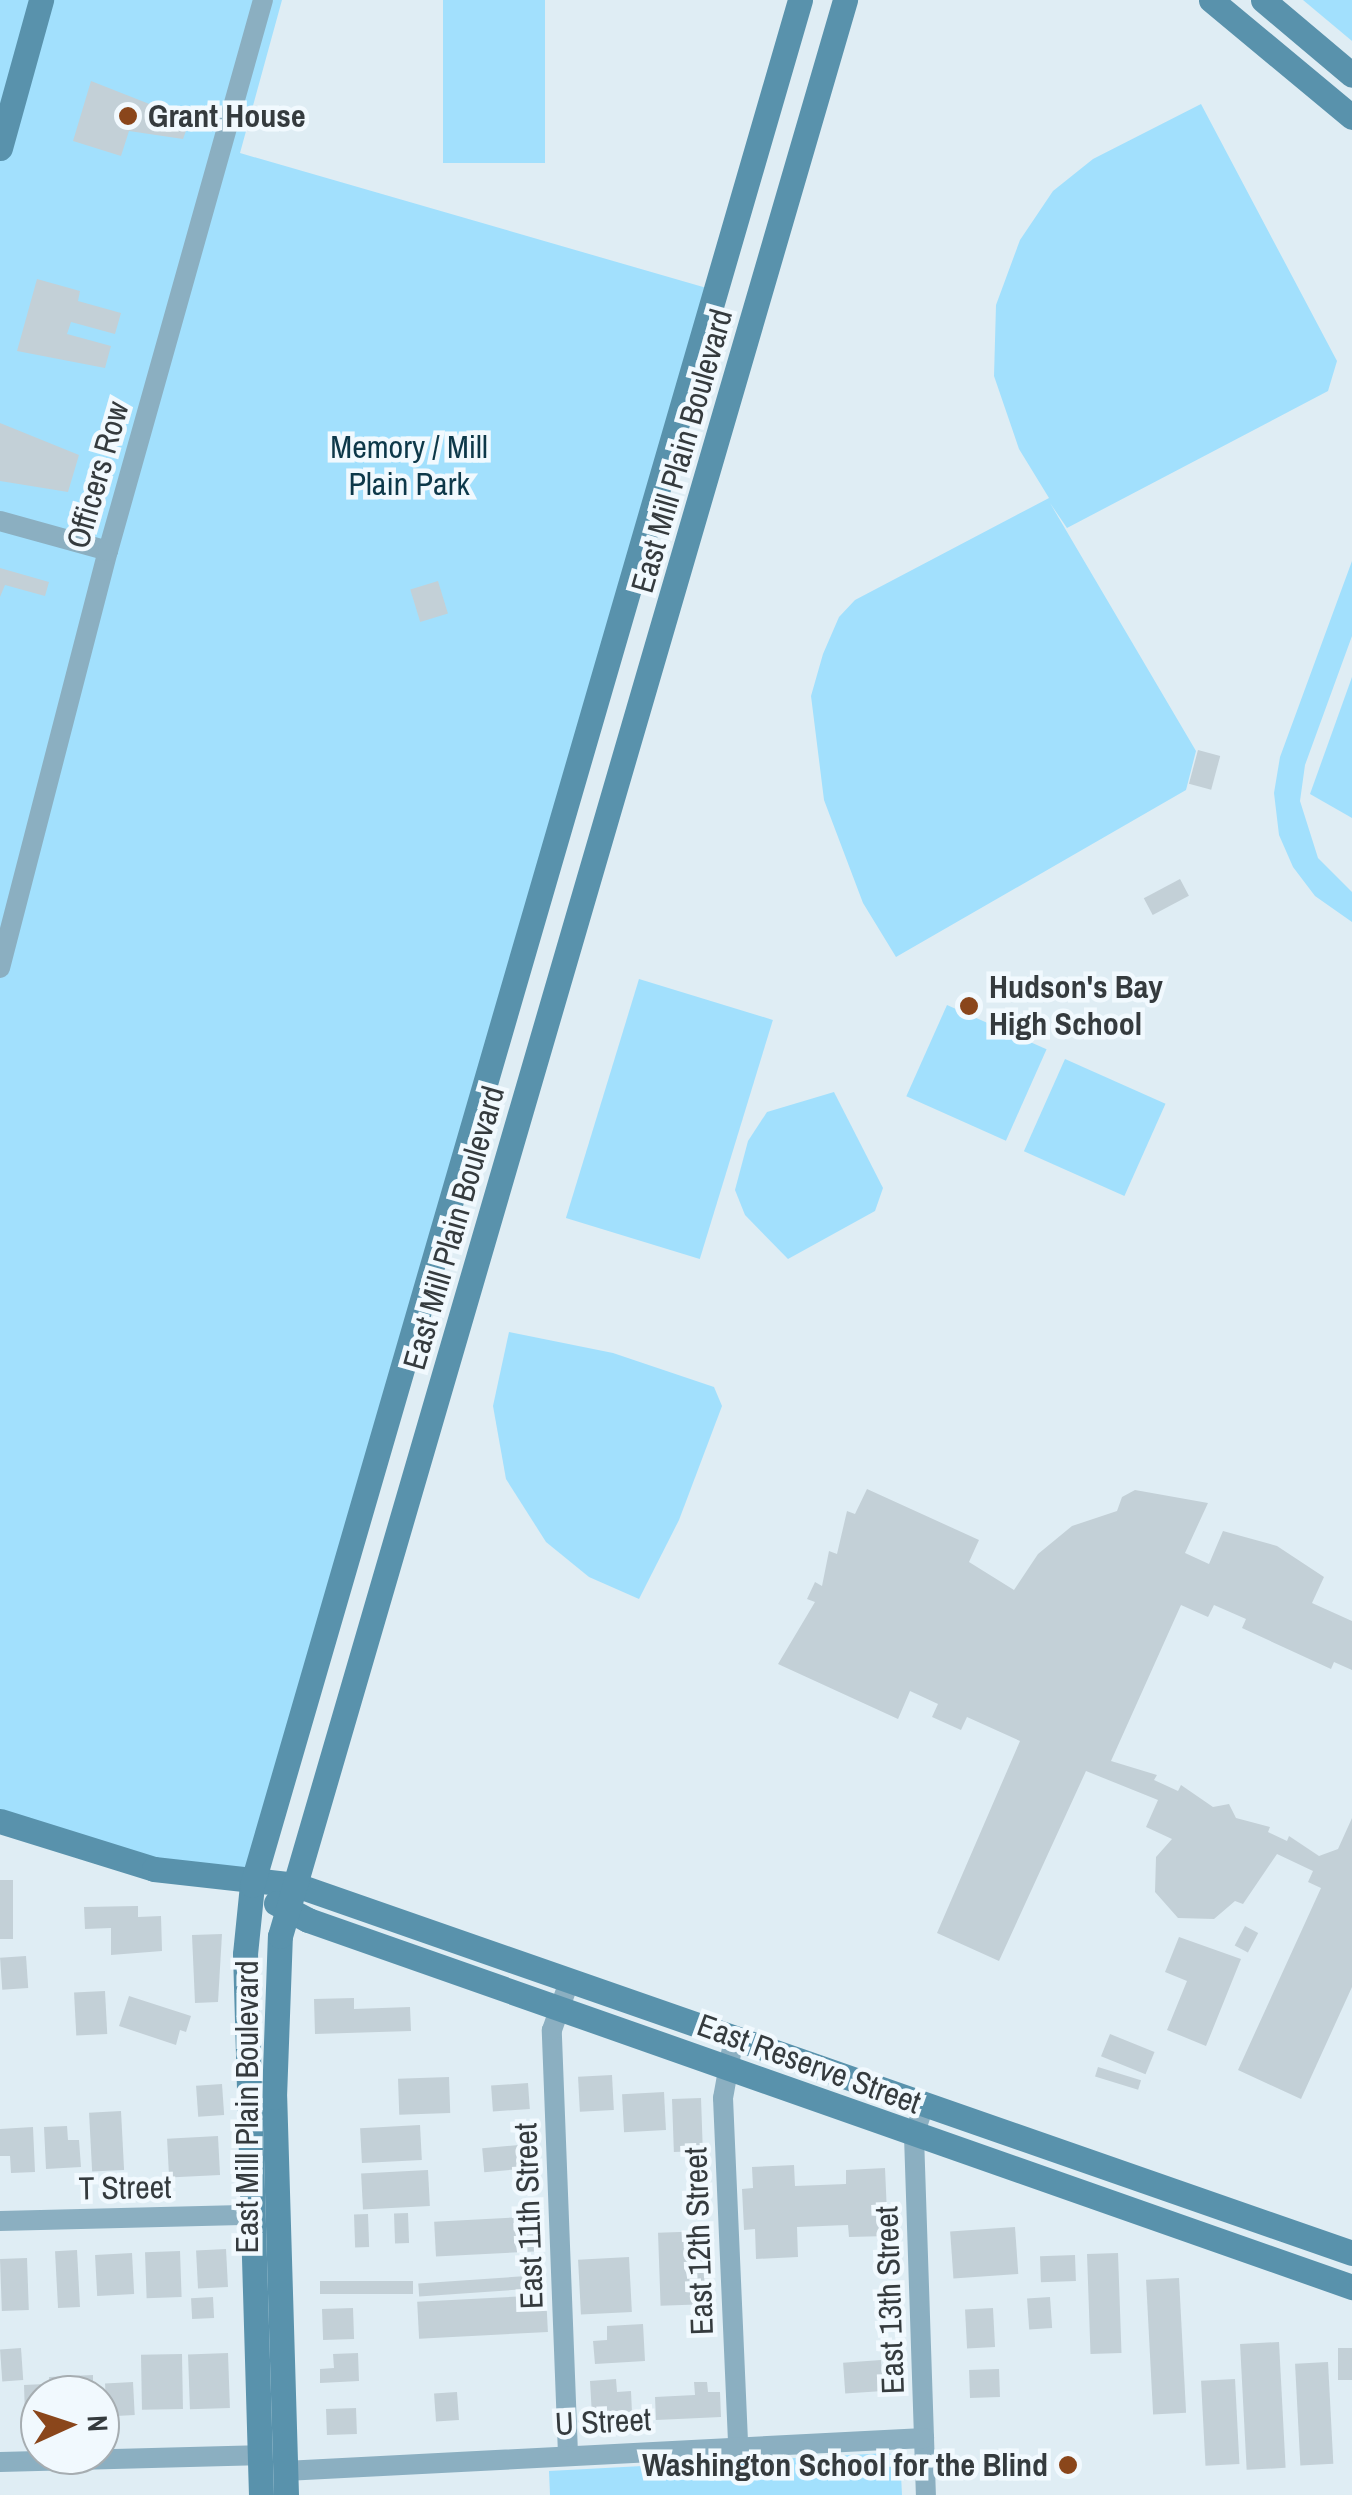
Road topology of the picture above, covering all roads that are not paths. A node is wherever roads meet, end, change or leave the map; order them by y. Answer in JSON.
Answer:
{"nodes":[{"id":1,"x":41,"y":0,"type":"edge"},
{"id":2,"x":263,"y":0,"type":"edge"},
{"id":3,"x":800,"y":0,"type":"edge"},
{"id":4,"x":845,"y":0,"type":"edge"},
{"id":5,"x":1211,"y":0,"type":"edge"},
{"id":6,"x":1263,"y":0,"type":"edge"},
{"id":7,"x":1352,"y":75,"type":"edge"},
{"id":8,"x":1352,"y":117,"type":"edge"},
{"id":9,"x":0,"y":148,"type":"edge"},
{"id":10,"x":0,"y":521,"type":"edge"},
{"id":11,"x":108,"y":551,"type":"junction"},
{"id":12,"x":0,"y":968,"type":"edge"},
{"id":13,"x":0,"y":1821,"type":"edge"},
{"id":14,"x":252,"y":1885,"type":"junction"},
{"id":15,"x":296,"y":1885,"type":"junction"},
{"id":16,"x":288,"y":1912,"type":"junction"},
{"id":17,"x":570,"y":1979,"type":"junction"},
{"id":18,"x":559,"y":2009,"type":"junction"},
{"id":19,"x":734,"y":2037,"type":"junction"},
{"id":20,"x":724,"y":2068,"type":"junction"},
{"id":21,"x":924,"y":2105,"type":"junction"},
{"id":22,"x":914,"y":2136,"type":"junction"},
{"id":23,"x":252,"y":2215,"type":"junction"},
{"id":24,"x":0,"y":2221,"type":"edge"},
{"id":25,"x":1352,"y":2253,"type":"edge"},
{"id":26,"x":1352,"y":2287,"type":"edge"},
{"id":27,"x":924,"y":2438,"type":"junction"},
{"id":28,"x":738,"y":2445,"type":"junction"},
{"id":29,"x":568,"y":2454,"type":"junction"},
{"id":30,"x":259,"y":2455,"type":"junction"},
{"id":31,"x":0,"y":2462,"type":"edge"},
{"id":32,"x":286,"y":2483,"type":"edge"},
{"id":33,"x":261,"y":2495,"type":"edge"},
{"id":34,"x":926,"y":2495,"type":"edge"}],
"edges":[{"from":1,"to":9,"type":"main road"},
{"from":2,"to":11,"type":"street","name":"Officers Row"},
{"from":3,"to":14,"type":"main road","name":"East Mill Plain Boulevard"},
{"from":4,"to":15,"type":"main road","name":"East Mill Plain Boulevard"},
{"from":5,"to":8,"type":"main road"},
{"from":6,"to":7,"type":"main road"},
{"from":10,"to":11,"type":"street"},
{"from":11,"to":12,"type":"street","name":"Officers Row"},
{"from":13,"to":14,"type":"main road","name":"East Reserve Street"},
{"from":14,"to":15,"type":"main road","name":"East Reserve Street"},
{"from":14,"to":16,"type":"main road","name":"East Reserve Street"},
{"from":14,"to":23,"type":"main road","name":"East Mill Plain Boulevard"},
{"from":15,"to":16,"type":"main road","name":"East Mill Plain Boulevard"},
{"from":15,"to":17,"type":"main road","name":"East Reserve Street"},
{"from":16,"to":18,"type":"main road","name":"East Reserve Street"},
{"from":16,"to":32,"type":"main road","name":"East Mill Plain Boulevard"},
{"from":17,"to":18,"type":"street","name":"East 11th Street"},
{"from":17,"to":19,"type":"main road","name":"East Reserve Street"},
{"from":18,"to":20,"type":"main road","name":"East Reserve Street"},
{"from":18,"to":29,"type":"street","name":"East 11th Street"},
{"from":19,"to":20,"type":"street","name":"East 12th Street"},
{"from":19,"to":21,"type":"main road","name":"East Reserve Street"},
{"from":20,"to":22,"type":"main road","name":"East Reserve Street"},
{"from":20,"to":28,"type":"street","name":"East 12th Street"},
{"from":21,"to":22,"type":"street","name":"East 13th Street"},
{"from":21,"to":25,"type":"main road","name":"East Reserve Street"},
{"from":22,"to":26,"type":"main road","name":"East Reserve Street"},
{"from":22,"to":27,"type":"street","name":"East 13th Street"},
{"from":23,"to":24,"type":"street","name":"T Street"},
{"from":23,"to":30,"type":"main road","name":"East Mill Plain Boulevard"},
{"from":27,"to":28,"type":"street","name":"U Street"},
{"from":27,"to":34,"type":"street","name":"East 13th Street"},
{"from":28,"to":29,"type":"street","name":"U Street"},
{"from":29,"to":32,"type":"street","name":"U Street"},
{"from":30,"to":31,"type":"street"},
{"from":30,"to":33,"type":"main road","name":"East Mill Plain Boulevard"}]}
